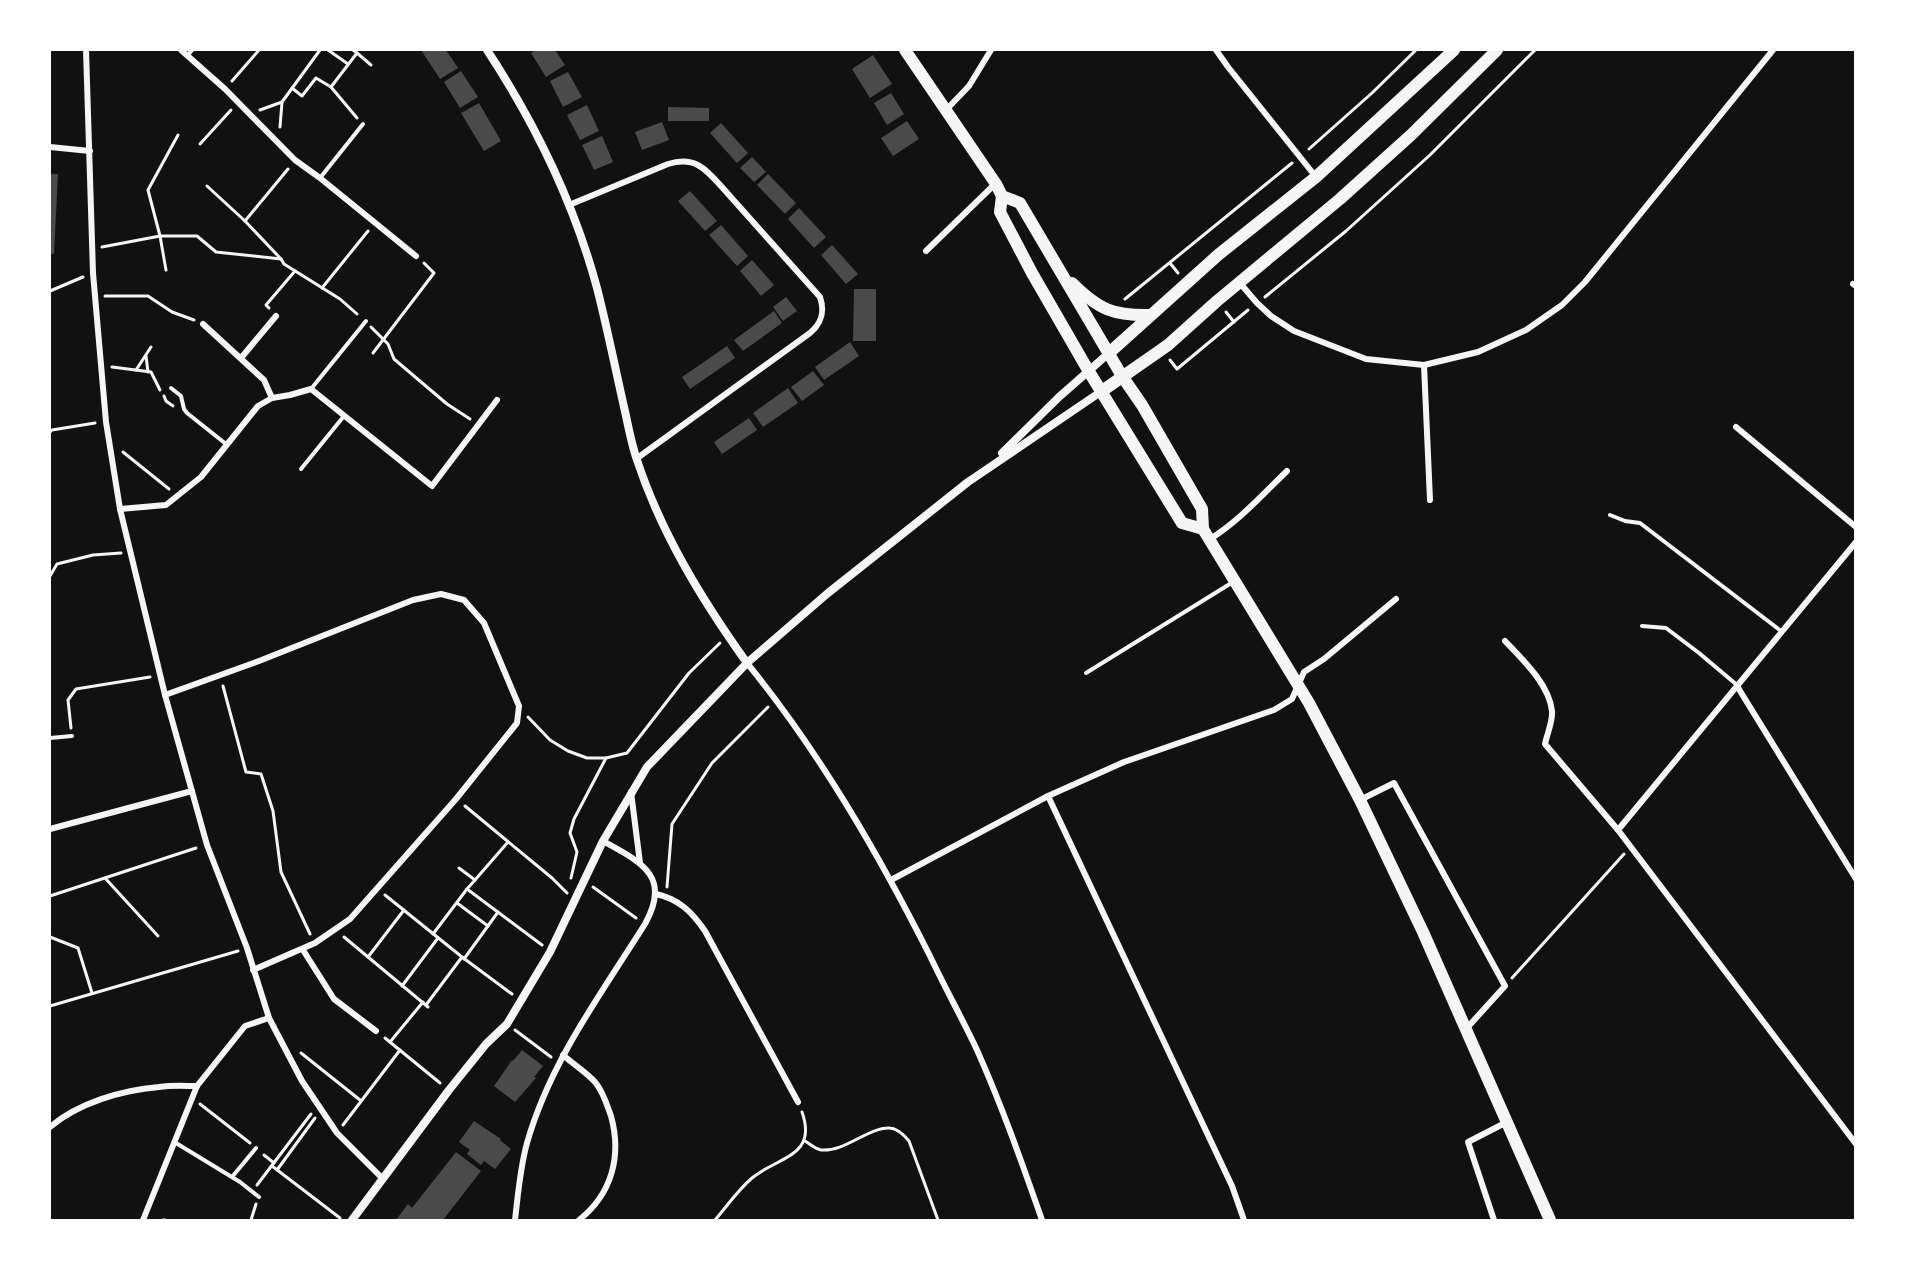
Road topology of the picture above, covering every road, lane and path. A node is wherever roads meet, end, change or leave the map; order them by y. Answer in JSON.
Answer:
{"nodes":[{"id":1,"x":86,"y":50,"type":"edge"},
{"id":2,"x":181,"y":50,"type":"edge"},
{"id":3,"x":259,"y":50,"type":"edge"},
{"id":4,"x":320,"y":50,"type":"edge"},
{"id":5,"x":328,"y":50,"type":"edge"},
{"id":6,"x":487,"y":50,"type":"edge"},
{"id":7,"x":905,"y":50,"type":"edge"},
{"id":8,"x":991,"y":50,"type":"edge"},
{"id":9,"x":1216,"y":50,"type":"edge"},
{"id":10,"x":1416,"y":50,"type":"edge"},
{"id":11,"x":1454,"y":50,"type":"edge"},
{"id":12,"x":1497,"y":50,"type":"edge"},
{"id":13,"x":1535,"y":50,"type":"edge"},
{"id":14,"x":1773,"y":50,"type":"edge"},
{"id":15,"x":355,"y":51,"type":"edge"},
{"id":16,"x":190,"y":52,"type":"edge"},
{"id":17,"x":348,"y":64,"type":"junction"},
{"id":18,"x":371,"y":65,"type":"dead end"},
{"id":19,"x":330,"y":87,"type":"junction"},
{"id":20,"x":292,"y":88,"type":"junction"},
{"id":21,"x":225,"y":89,"type":"junction"},
{"id":22,"x":238,"y":102,"type":"junction"},
{"id":23,"x":282,"y":102,"type":"junction"},
{"id":24,"x":946,"y":110,"type":"junction"},
{"id":25,"x":250,"y":114,"type":"junction"},
{"id":26,"x":363,"y":124,"type":"joint"},
{"id":27,"x":178,"y":135,"type":"dead end"},
{"id":28,"x":200,"y":144,"type":"dead end"},
{"id":29,"x":278,"y":144,"type":"junction"},
{"id":30,"x":50,"y":147,"type":"edge"},
{"id":31,"x":90,"y":151,"type":"junction"},
{"id":32,"x":1300,"y":157,"type":"junction"},
{"id":33,"x":295,"y":160,"type":"junction"},
{"id":34,"x":321,"y":177,"type":"junction"},
{"id":35,"x":1316,"y":177,"type":"junction"},
{"id":36,"x":996,"y":184,"type":"junction"},
{"id":37,"x":207,"y":186,"type":"dead end"},
{"id":38,"x":1002,"y":196,"type":"junction"},
{"id":39,"x":569,"y":205,"type":"junction"},
{"id":40,"x":245,"y":221,"type":"junction"},
{"id":41,"x":375,"y":222,"type":"junction"},
{"id":42,"x":160,"y":236,"type":"junction"},
{"id":43,"x":92,"y":249,"type":"junction"},
{"id":44,"x":926,"y":251,"type":"dead end"},
{"id":45,"x":416,"y":256,"type":"joint"},
{"id":46,"x":281,"y":259,"type":"junction"},
{"id":47,"x":166,"y":270,"type":"dead end"},
{"id":48,"x":295,"y":271,"type":"junction"},
{"id":49,"x":1061,"y":271,"type":"junction"},
{"id":50,"x":93,"y":273,"type":"junction"},
{"id":51,"x":1239,"y":282,"type":"junction"},
{"id":52,"x":322,"y":288,"type":"junction"},
{"id":53,"x":50,"y":291,"type":"edge"},
{"id":54,"x":95,"y":296,"type":"junction"},
{"id":55,"x":1257,"y":303,"type":"junction"},
{"id":56,"x":1119,"y":305,"type":"dead end"},
{"id":57,"x":1151,"y":315,"type":"junction"},
{"id":58,"x":276,"y":316,"type":"joint"},
{"id":59,"x":366,"y":321,"type":"junction"},
{"id":60,"x":203,"y":324,"type":"joint"},
{"id":61,"x":383,"y":339,"type":"junction"},
{"id":62,"x":151,"y":347,"type":"dead end"},
{"id":63,"x":373,"y":353,"type":"dead end"},
{"id":64,"x":1109,"y":353,"type":"junction"},
{"id":65,"x":146,"y":356,"type":"junction"},
{"id":66,"x":242,"y":358,"type":"junction"},
{"id":67,"x":1170,"y":360,"type":"dead end"},
{"id":68,"x":1424,"y":365,"type":"junction"},
{"id":69,"x":135,"y":370,"type":"dead end"},
{"id":70,"x":1088,"y":370,"type":"junction"},
{"id":71,"x":148,"y":372,"type":"dead end"},
{"id":72,"x":1122,"y":376,"type":"junction"},
{"id":73,"x":171,"y":388,"type":"dead end"},
{"id":74,"x":311,"y":390,"type":"junction"},
{"id":75,"x":1102,"y":391,"type":"junction"},
{"id":76,"x":272,"y":398,"type":"junction"},
{"id":77,"x":497,"y":400,"type":"dead end"},
{"id":78,"x":460,"y":413,"type":"dead end"},
{"id":79,"x":344,"y":416,"type":"junction"},
{"id":80,"x":106,"y":422,"type":"junction"},
{"id":81,"x":1736,"y":427,"type":"dead end"},
{"id":82,"x":50,"y":432,"type":"edge"},
{"id":83,"x":109,"y":442,"type":"junction"},
{"id":84,"x":226,"y":444,"type":"junction"},
{"id":85,"x":636,"y":459,"type":"junction"},
{"id":86,"x":986,"y":468,"type":"junction"},
{"id":87,"x":301,"y":469,"type":"dead end"},
{"id":88,"x":1287,"y":471,"type":"dead end"},
{"id":89,"x":178,"y":495,"type":"junction"},
{"id":90,"x":1430,"y":500,"type":"dead end"},
{"id":91,"x":120,"y":509,"type":"junction"},
{"id":92,"x":1610,"y":515,"type":"dead end"},
{"id":93,"x":1856,"y":527,"type":"edge"},
{"id":94,"x":1206,"y":535,"type":"junction"},
{"id":95,"x":1856,"y":542,"type":"edge"},
{"id":96,"x":129,"y":552,"type":"junction"},
{"id":97,"x":50,"y":576,"type":"edge"},
{"id":98,"x":1234,"y":582,"type":"junction"},
{"id":99,"x":1396,"y":599,"type":"dead end"},
{"id":100,"x":1642,"y":626,"type":"dead end"},
{"id":101,"x":1782,"y":631,"type":"junction"},
{"id":102,"x":728,"y":636,"type":"junction"},
{"id":103,"x":1505,"y":641,"type":"dead end"},
{"id":104,"x":747,"y":663,"type":"junction"},
{"id":105,"x":1086,"y":673,"type":"dead end"},
{"id":106,"x":160,"y":675,"type":"junction"},
{"id":107,"x":220,"y":676,"type":"junction"},
{"id":108,"x":1299,"y":686,"type":"junction"},
{"id":109,"x":1737,"y":686,"type":"junction"},
{"id":110,"x":165,"y":695,"type":"junction"},
{"id":111,"x":776,"y":700,"type":"junction"},
{"id":112,"x":519,"y":706,"type":"junction"},
{"id":113,"x":72,"y":736,"type":"joint"},
{"id":114,"x":50,"y":738,"type":"edge"},
{"id":115,"x":606,"y":758,"type":"junction"},
{"id":116,"x":192,"y":791,"type":"junction"},
{"id":117,"x":631,"y":792,"type":"junction"},
{"id":118,"x":1048,"y":796,"type":"junction"},
{"id":119,"x":456,"y":799,"type":"junction"},
{"id":120,"x":1360,"y":801,"type":"junction"},
{"id":121,"x":50,"y":829,"type":"edge"},
{"id":122,"x":1618,"y":830,"type":"junction"},
{"id":123,"x":603,"y":841,"type":"junction"},
{"id":124,"x":508,"y":842,"type":"junction"},
{"id":125,"x":207,"y":845,"type":"junction"},
{"id":126,"x":1630,"y":847,"type":"junction"},
{"id":127,"x":640,"y":863,"type":"junction"},
{"id":128,"x":459,"y":868,"type":"dead end"},
{"id":129,"x":105,"y":878,"type":"junction"},
{"id":130,"x":475,"y":879,"type":"junction"},
{"id":131,"x":1856,"y":879,"type":"edge"},
{"id":132,"x":891,"y":880,"type":"junction"},
{"id":133,"x":584,"y":881,"type":"junction"},
{"id":134,"x":377,"y":888,"type":"junction"},
{"id":135,"x":467,"y":889,"type":"junction"},
{"id":136,"x":656,"y":894,"type":"junction"},
{"id":137,"x":50,"y":896,"type":"edge"},
{"id":138,"x":666,"y":896,"type":"junction"},
{"id":139,"x":574,"y":901,"type":"junction"},
{"id":140,"x":457,"y":903,"type":"junction"},
{"id":141,"x":404,"y":910,"type":"junction"},
{"id":142,"x":498,"y":912,"type":"junction"},
{"id":143,"x":645,"y":924,"type":"junction"},
{"id":144,"x":488,"y":926,"type":"junction"},
{"id":145,"x":336,"y":930,"type":"junction"},
{"id":146,"x":433,"y":934,"type":"junction"},
{"id":147,"x":158,"y":936,"type":"dead end"},
{"id":148,"x":50,"y":937,"type":"edge"},
{"id":149,"x":438,"y":938,"type":"junction"},
{"id":150,"x":315,"y":943,"type":"junction"},
{"id":151,"x":247,"y":948,"type":"junction"},
{"id":152,"x":303,"y":950,"type":"junction"},
{"id":153,"x":550,"y":952,"type":"junction"},
{"id":154,"x":368,"y":957,"type":"junction"},
{"id":155,"x":463,"y":958,"type":"junction"},
{"id":156,"x":253,"y":970,"type":"junction"},
{"id":157,"x":402,"y":986,"type":"junction"},
{"id":158,"x":1505,"y":986,"type":"junction"},
{"id":159,"x":92,"y":993,"type":"junction"},
{"id":160,"x":521,"y":1001,"type":"junction"},
{"id":161,"x":426,"y":1005,"type":"junction"},
{"id":162,"x":50,"y":1006,"type":"edge"},
{"id":163,"x":269,"y":1018,"type":"junction"},
{"id":164,"x":507,"y":1024,"type":"junction"},
{"id":165,"x":1466,"y":1029,"type":"junction"},
{"id":166,"x":376,"y":1031,"type":"joint"},
{"id":167,"x":390,"y":1042,"type":"junction"},
{"id":168,"x":400,"y":1050,"type":"junction"},
{"id":169,"x":298,"y":1051,"type":"dead end"},
{"id":170,"x":562,"y":1055,"type":"junction"},
{"id":171,"x":559,"y":1063,"type":"junction"},
{"id":172,"x":197,"y":1086,"type":"junction"},
{"id":173,"x":449,"y":1090,"type":"junction"},
{"id":174,"x":193,"y":1098,"type":"junction"},
{"id":175,"x":360,"y":1100,"type":"junction"},
{"id":176,"x":798,"y":1102,"type":"joint"},
{"id":177,"x":319,"y":1107,"type":"junction"},
{"id":178,"x":1508,"y":1122,"type":"junction"},
{"id":179,"x":50,"y":1127,"type":"edge"},
{"id":180,"x":336,"y":1133,"type":"junction"},
{"id":181,"x":805,"y":1141,"type":"junction"},
{"id":182,"x":176,"y":1143,"type":"junction"},
{"id":183,"x":1856,"y":1144,"type":"edge"},
{"id":184,"x":256,"y":1148,"type":"junction"},
{"id":185,"x":273,"y":1165,"type":"junction"},
{"id":186,"x":277,"y":1170,"type":"junction"},
{"id":187,"x":232,"y":1177,"type":"junction"},
{"id":188,"x":382,"y":1179,"type":"junction"},
{"id":189,"x":253,"y":1192,"type":"junction"},
{"id":190,"x":259,"y":1197,"type":"joint"},
{"id":191,"x":143,"y":1221,"type":"edge"},
{"id":192,"x":251,"y":1221,"type":"edge"},
{"id":193,"x":344,"y":1221,"type":"edge"},
{"id":194,"x":352,"y":1221,"type":"edge"},
{"id":195,"x":515,"y":1221,"type":"edge"},
{"id":196,"x":579,"y":1221,"type":"edge"},
{"id":197,"x":715,"y":1221,"type":"edge"},
{"id":198,"x":938,"y":1221,"type":"edge"},
{"id":199,"x":1042,"y":1221,"type":"edge"},
{"id":200,"x":1244,"y":1221,"type":"edge"},
{"id":201,"x":1494,"y":1221,"type":"edge"},
{"id":202,"x":1550,"y":1221,"type":"edge"}],
"edges":[{"from":1,"to":31,"type":"street"},
{"from":2,"to":16,"type":"street"},
{"from":3,"to":21,"type":"path"},
{"from":4,"to":20,"type":"path"},
{"from":5,"to":17,"type":"path"},
{"from":6,"to":39,"type":"street"},
{"from":7,"to":24,"type":"highway"},
{"from":8,"to":24,"type":"street"},
{"from":9,"to":32,"type":"street"},
{"from":10,"to":32,"type":"path"},
{"from":11,"to":35,"type":"highway"},
{"from":12,"to":51,"type":"highway"},
{"from":13,"to":55,"type":"path"},
{"from":14,"to":68,"type":"street"},
{"from":15,"to":17,"type":"path"},
{"from":15,"to":18,"type":"path"},
{"from":16,"to":21,"type":"street"},
{"from":17,"to":19,"type":"path"},
{"from":19,"to":20,"type":"path"},
{"from":19,"to":26,"type":"path"},
{"from":20,"to":23,"type":"path"},
{"from":21,"to":22,"type":"street"},
{"from":22,"to":25,"type":"street"},
{"from":22,"to":28,"type":"path"},
{"from":23,"to":25,"type":"path"},
{"from":23,"to":29,"type":"path"},
{"from":24,"to":36,"type":"highway"},
{"from":25,"to":29,"type":"street"},
{"from":26,"to":34,"type":"lane"},
{"from":27,"to":42,"type":"path"},
{"from":29,"to":33,"type":"street"},
{"from":30,"to":31,"type":"street"},
{"from":31,"to":43,"type":"street"},
{"from":32,"to":35,"type":"street"},
{"from":32,"to":56,"type":"path"},
{"from":33,"to":34,"type":"street"},
{"from":33,"to":40,"type":"path"},
{"from":34,"to":41,"type":"street"},
{"from":35,"to":57,"type":"highway"},
{"from":36,"to":38,"type":"highway"},
{"from":36,"to":44,"type":"street"},
{"from":37,"to":40,"type":"path"},
{"from":38,"to":49,"type":"highway"},
{"from":38,"to":70,"type":"highway"},
{"from":39,"to":85,"type":"street"},
{"from":39,"to":85,"type":"street"},
{"from":40,"to":46,"type":"path"},
{"from":41,"to":45,"type":"street"},
{"from":41,"to":52,"type":"path"},
{"from":42,"to":43,"type":"path"},
{"from":42,"to":46,"type":"path"},
{"from":42,"to":47,"type":"path"},
{"from":43,"to":50,"type":"street"},
{"from":45,"to":61,"type":"path"},
{"from":46,"to":48,"type":"path"},
{"from":48,"to":52,"type":"path"},
{"from":48,"to":58,"type":"path"},
{"from":49,"to":57,"type":"highway"},
{"from":49,"to":64,"type":"highway"},
{"from":50,"to":53,"type":"path"},
{"from":50,"to":54,"type":"street"},
{"from":51,"to":55,"type":"street"},
{"from":51,"to":72,"type":"highway"},
{"from":52,"to":59,"type":"path"},
{"from":54,"to":60,"type":"path"},
{"from":54,"to":80,"type":"street"},
{"from":55,"to":67,"type":"path"},
{"from":55,"to":68,"type":"street"},
{"from":57,"to":64,"type":"highway"},
{"from":58,"to":66,"type":"street"},
{"from":59,"to":61,"type":"path"},
{"from":59,"to":74,"type":"lane"},
{"from":60,"to":66,"type":"street"},
{"from":61,"to":63,"type":"path"},
{"from":61,"to":78,"type":"path"},
{"from":62,"to":65,"type":"path"},
{"from":64,"to":70,"type":"street"},
{"from":64,"to":72,"type":"highway"},
{"from":65,"to":69,"type":"path"},
{"from":65,"to":71,"type":"path"},
{"from":66,"to":76,"type":"street"},
{"from":68,"to":90,"type":"street"},
{"from":70,"to":75,"type":"highway"},
{"from":70,"to":86,"type":"street"},
{"from":72,"to":75,"type":"highway"},
{"from":72,"to":94,"type":"highway"},
{"from":73,"to":84,"type":"lane"},
{"from":74,"to":76,"type":"street"},
{"from":74,"to":79,"type":"street"},
{"from":75,"to":86,"type":"street"},
{"from":75,"to":94,"type":"highway"},
{"from":76,"to":84,"type":"street"},
{"from":77,"to":79,"type":"street"},
{"from":79,"to":87,"type":"lane"},
{"from":80,"to":82,"type":"path"},
{"from":80,"to":83,"type":"street"},
{"from":81,"to":93,"type":"street"},
{"from":83,"to":89,"type":"path"},
{"from":83,"to":91,"type":"street"},
{"from":84,"to":89,"type":"street"},
{"from":85,"to":102,"type":"street"},
{"from":86,"to":104,"type":"street"},
{"from":88,"to":94,"type":"street"},
{"from":89,"to":91,"type":"street"},
{"from":91,"to":96,"type":"street"},
{"from":92,"to":101,"type":"lane"},
{"from":94,"to":98,"type":"highway"},
{"from":95,"to":101,"type":"street"},
{"from":96,"to":97,"type":"path"},
{"from":96,"to":106,"type":"street"},
{"from":98,"to":105,"type":"lane"},
{"from":98,"to":108,"type":"highway"},
{"from":99,"to":108,"type":"street"},
{"from":100,"to":109,"type":"lane"},
{"from":101,"to":109,"type":"street"},
{"from":102,"to":104,"type":"street"},
{"from":102,"to":115,"type":"path"},
{"from":103,"to":122,"type":"street"},
{"from":104,"to":111,"type":"street"},
{"from":104,"to":117,"type":"street"},
{"from":106,"to":110,"type":"street"},
{"from":106,"to":113,"type":"path"},
{"from":107,"to":110,"type":"street"},
{"from":107,"to":112,"type":"street"},
{"from":107,"to":150,"type":"path"},
{"from":108,"to":118,"type":"street"},
{"from":108,"to":120,"type":"highway"},
{"from":109,"to":122,"type":"street"},
{"from":109,"to":131,"type":"street"},
{"from":110,"to":116,"type":"street"},
{"from":111,"to":132,"type":"street"},
{"from":111,"to":138,"type":"path"},
{"from":112,"to":115,"type":"path"},
{"from":112,"to":119,"type":"street"},
{"from":113,"to":114,"type":"lane"},
{"from":115,"to":139,"type":"path"},
{"from":116,"to":121,"type":"street"},
{"from":116,"to":125,"type":"street"},
{"from":117,"to":123,"type":"street"},
{"from":117,"to":127,"type":"street"},
{"from":118,"to":132,"type":"street"},
{"from":118,"to":200,"type":"street"},
{"from":119,"to":124,"type":"path"},
{"from":119,"to":134,"type":"street"},
{"from":120,"to":158,"type":"street"},
{"from":120,"to":165,"type":"highway"},
{"from":122,"to":126,"type":"street"},
{"from":123,"to":127,"type":"street"},
{"from":123,"to":133,"type":"street"},
{"from":124,"to":130,"type":"path"},
{"from":124,"to":139,"type":"path"},
{"from":125,"to":129,"type":"path"},
{"from":125,"to":151,"type":"street"},
{"from":126,"to":158,"type":"path"},
{"from":126,"to":183,"type":"street"},
{"from":127,"to":136,"type":"street"},
{"from":128,"to":130,"type":"path"},
{"from":129,"to":137,"type":"path"},
{"from":129,"to":147,"type":"path"},
{"from":130,"to":135,"type":"path"},
{"from":132,"to":199,"type":"street"},
{"from":133,"to":139,"type":"street"},
{"from":133,"to":143,"type":"path"},
{"from":134,"to":141,"type":"path"},
{"from":134,"to":145,"type":"street"},
{"from":135,"to":140,"type":"path"},
{"from":135,"to":142,"type":"path"},
{"from":136,"to":138,"type":"street"},
{"from":136,"to":143,"type":"street"},
{"from":138,"to":176,"type":"street"},
{"from":139,"to":153,"type":"street"},
{"from":140,"to":144,"type":"path"},
{"from":140,"to":146,"type":"path"},
{"from":141,"to":146,"type":"path"},
{"from":141,"to":154,"type":"path"},
{"from":142,"to":144,"type":"path"},
{"from":142,"to":153,"type":"path"},
{"from":143,"to":170,"type":"street"},
{"from":144,"to":155,"type":"path"},
{"from":145,"to":150,"type":"street"},
{"from":145,"to":154,"type":"path"},
{"from":146,"to":149,"type":"path"},
{"from":148,"to":159,"type":"path"},
{"from":149,"to":155,"type":"path"},
{"from":149,"to":157,"type":"path"},
{"from":150,"to":152,"type":"street"},
{"from":151,"to":156,"type":"street"},
{"from":151,"to":159,"type":"path"},
{"from":152,"to":156,"type":"street"},
{"from":152,"to":166,"type":"street"},
{"from":153,"to":160,"type":"street"},
{"from":154,"to":157,"type":"path"},
{"from":155,"to":160,"type":"path"},
{"from":155,"to":161,"type":"path"},
{"from":156,"to":163,"type":"street"},
{"from":157,"to":161,"type":"path"},
{"from":158,"to":165,"type":"street"},
{"from":159,"to":162,"type":"path"},
{"from":160,"to":164,"type":"street"},
{"from":161,"to":167,"type":"path"},
{"from":163,"to":172,"type":"street"},
{"from":163,"to":177,"type":"street"},
{"from":164,"to":171,"type":"path"},
{"from":164,"to":173,"type":"street"},
{"from":165,"to":178,"type":"highway"},
{"from":166,"to":167,"type":"path"},
{"from":167,"to":168,"type":"path"},
{"from":168,"to":173,"type":"path"},
{"from":168,"to":175,"type":"path"},
{"from":169,"to":175,"type":"path"},
{"from":170,"to":171,"type":"street"},
{"from":170,"to":196,"type":"street"},
{"from":171,"to":195,"type":"street"},
{"from":172,"to":174,"type":"street"},
{"from":172,"to":179,"type":"street"},
{"from":173,"to":188,"type":"street"},
{"from":174,"to":182,"type":"street"},
{"from":174,"to":184,"type":"path"},
{"from":175,"to":180,"type":"path"},
{"from":176,"to":181,"type":"path"},
{"from":177,"to":180,"type":"street"},
{"from":177,"to":185,"type":"path"},
{"from":177,"to":186,"type":"path"},
{"from":178,"to":201,"type":"street"},
{"from":178,"to":202,"type":"highway"},
{"from":180,"to":188,"type":"street"},
{"from":181,"to":197,"type":"path"},
{"from":181,"to":198,"type":"path"},
{"from":182,"to":187,"type":"lane"},
{"from":182,"to":191,"type":"street"},
{"from":184,"to":185,"type":"path"},
{"from":184,"to":187,"type":"lane"},
{"from":185,"to":186,"type":"path"},
{"from":185,"to":189,"type":"path"},
{"from":186,"to":193,"type":"path"},
{"from":187,"to":189,"type":"lane"},
{"from":188,"to":194,"type":"street"},
{"from":189,"to":190,"type":"lane"},
{"from":190,"to":192,"type":"path"}]}
